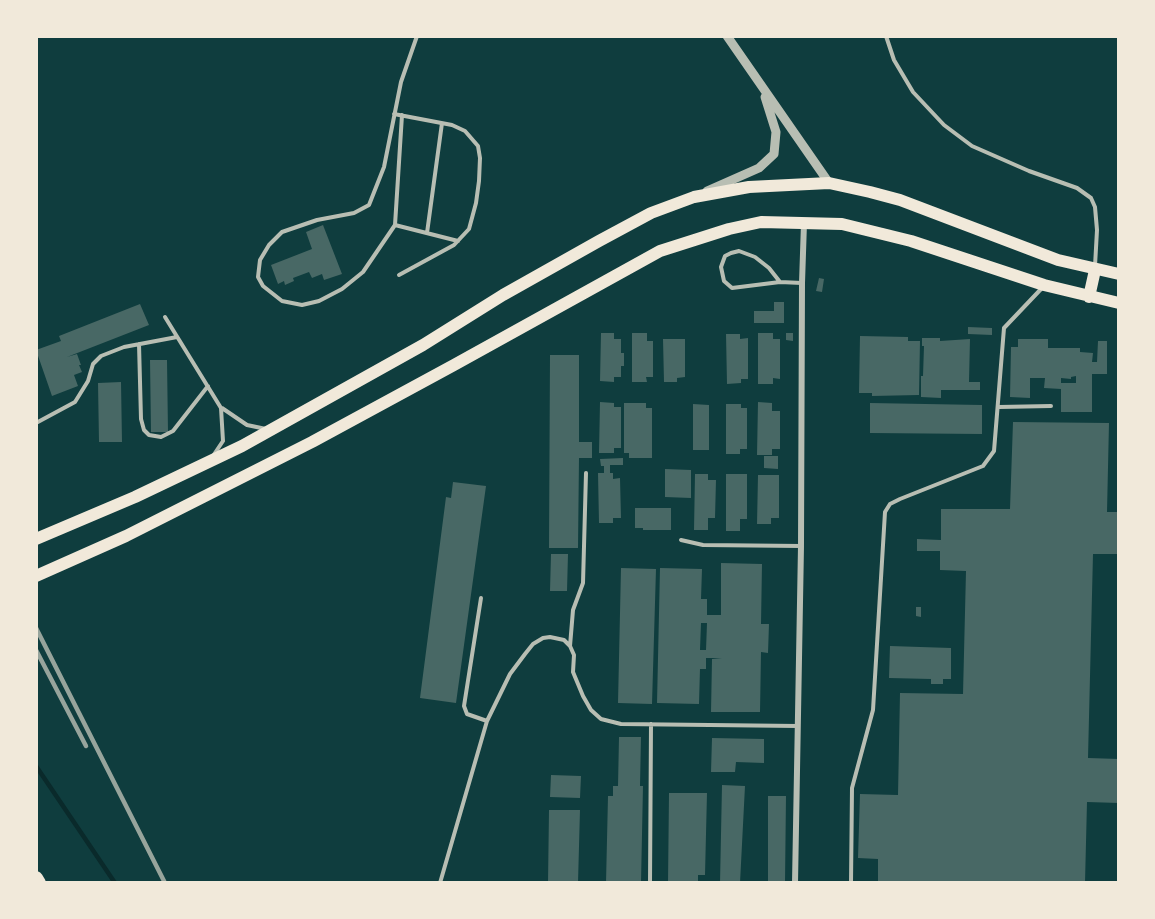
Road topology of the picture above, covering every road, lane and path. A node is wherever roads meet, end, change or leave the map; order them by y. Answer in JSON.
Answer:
{"nodes":[{"id":1,"x":417,"y":36,"type":"edge"},
{"id":2,"x":728,"y":36,"type":"edge"},
{"id":3,"x":886,"y":36,"type":"edge"},
{"id":4,"x":762,"y":88,"type":"junction"},
{"id":5,"x":394,"y":114,"type":"junction"},
{"id":6,"x":402,"y":115,"type":"junction"},
{"id":7,"x":442,"y":123,"type":"junction"},
{"id":8,"x":829,"y":183,"type":"junction"},
{"id":9,"x":694,"y":197,"type":"junction"},
{"id":10,"x":804,"y":222,"type":"junction"},
{"id":11,"x":395,"y":225,"type":"junction"},
{"id":12,"x":428,"y":233,"type":"junction"},
{"id":13,"x":458,"y":241,"type":"junction"},
{"id":14,"x":1095,"y":270,"type":"junction"},
{"id":15,"x":1119,"y":274,"type":"edge"},
{"id":16,"x":399,"y":276,"type":"dead end"},
{"id":17,"x":780,"y":282,"type":"junction"},
{"id":18,"x":802,"y":283,"type":"junction"},
{"id":19,"x":1044,"y":285,"type":"junction"},
{"id":20,"x":1089,"y":297,"type":"junction"},
{"id":21,"x":1119,"y":303,"type":"edge"},
{"id":22,"x":165,"y":317,"type":"dead end"},
{"id":23,"x":177,"y":337,"type":"junction"},
{"id":24,"x":139,"y":344,"type":"junction"},
{"id":25,"x":208,"y":386,"type":"junction"},
{"id":26,"x":999,"y":406,"type":"junction"},
{"id":27,"x":1051,"y":406,"type":"dead end"},
{"id":28,"x":221,"y":408,"type":"junction"},
{"id":29,"x":36,"y":423,"type":"edge"},
{"id":30,"x":271,"y":430,"type":"junction"},
{"id":31,"x":209,"y":462,"type":"junction"},
{"id":32,"x":586,"y":473,"type":"dead end"},
{"id":33,"x":36,"y":539,"type":"edge"},
{"id":34,"x":681,"y":540,"type":"dead end"},
{"id":35,"x":801,"y":546,"type":"junction"},
{"id":36,"x":36,"y":576,"type":"edge"},
{"id":37,"x":481,"y":598,"type":"dead end"},
{"id":38,"x":570,"y":646,"type":"junction"},
{"id":39,"x":487,"y":721,"type":"junction"},
{"id":40,"x":651,"y":724,"type":"junction"},
{"id":41,"x":798,"y":726,"type":"junction"},
{"id":42,"x":36,"y":878,"type":"edge"},
{"id":43,"x":39,"y":883,"type":"edge"},
{"id":44,"x":440,"y":883,"type":"edge"},
{"id":45,"x":650,"y":883,"type":"edge"},
{"id":46,"x":795,"y":883,"type":"edge"},
{"id":47,"x":851,"y":883,"type":"edge"}],
"edges":[{"from":1,"to":5,"type":"lane"},
{"from":2,"to":4,"type":"street"},
{"from":3,"to":14,"type":"lane"},
{"from":4,"to":8,"type":"street"},
{"from":4,"to":9,"type":"street"},
{"from":5,"to":6,"type":"lane"},
{"from":5,"to":11,"type":"lane"},
{"from":6,"to":7,"type":"lane"},
{"from":6,"to":11,"type":"lane"},
{"from":7,"to":12,"type":"lane"},
{"from":7,"to":13,"type":"lane"},
{"from":8,"to":9,"type":"highway"},
{"from":8,"to":14,"type":"highway"},
{"from":9,"to":30,"type":"highway"},
{"from":10,"to":18,"type":"street"},
{"from":10,"to":19,"type":"highway"},
{"from":10,"to":36,"type":"highway"},
{"from":11,"to":12,"type":"lane"},
{"from":12,"to":13,"type":"lane"},
{"from":13,"to":16,"type":"lane"},
{"from":14,"to":15,"type":"highway"},
{"from":14,"to":20,"type":"highway"},
{"from":17,"to":17,"type":"lane"},
{"from":17,"to":18,"type":"lane"},
{"from":18,"to":35,"type":"street"},
{"from":19,"to":20,"type":"highway"},
{"from":19,"to":26,"type":"lane"},
{"from":20,"to":21,"type":"highway"},
{"from":22,"to":23,"type":"lane"},
{"from":23,"to":24,"type":"lane"},
{"from":23,"to":25,"type":"lane"},
{"from":24,"to":25,"type":"lane"},
{"from":24,"to":29,"type":"lane"},
{"from":25,"to":28,"type":"lane"},
{"from":26,"to":27,"type":"lane"},
{"from":26,"to":47,"type":"lane"},
{"from":28,"to":30,"type":"lane"},
{"from":28,"to":31,"type":"lane"},
{"from":30,"to":31,"type":"highway"},
{"from":31,"to":33,"type":"highway"},
{"from":32,"to":38,"type":"lane"},
{"from":34,"to":35,"type":"lane"},
{"from":35,"to":41,"type":"street"},
{"from":37,"to":39,"type":"lane"},
{"from":38,"to":39,"type":"lane"},
{"from":38,"to":40,"type":"lane"},
{"from":39,"to":44,"type":"lane"},
{"from":40,"to":41,"type":"lane"},
{"from":40,"to":45,"type":"lane"},
{"from":41,"to":46,"type":"street"},
{"from":42,"to":43,"type":"highway"}]}
